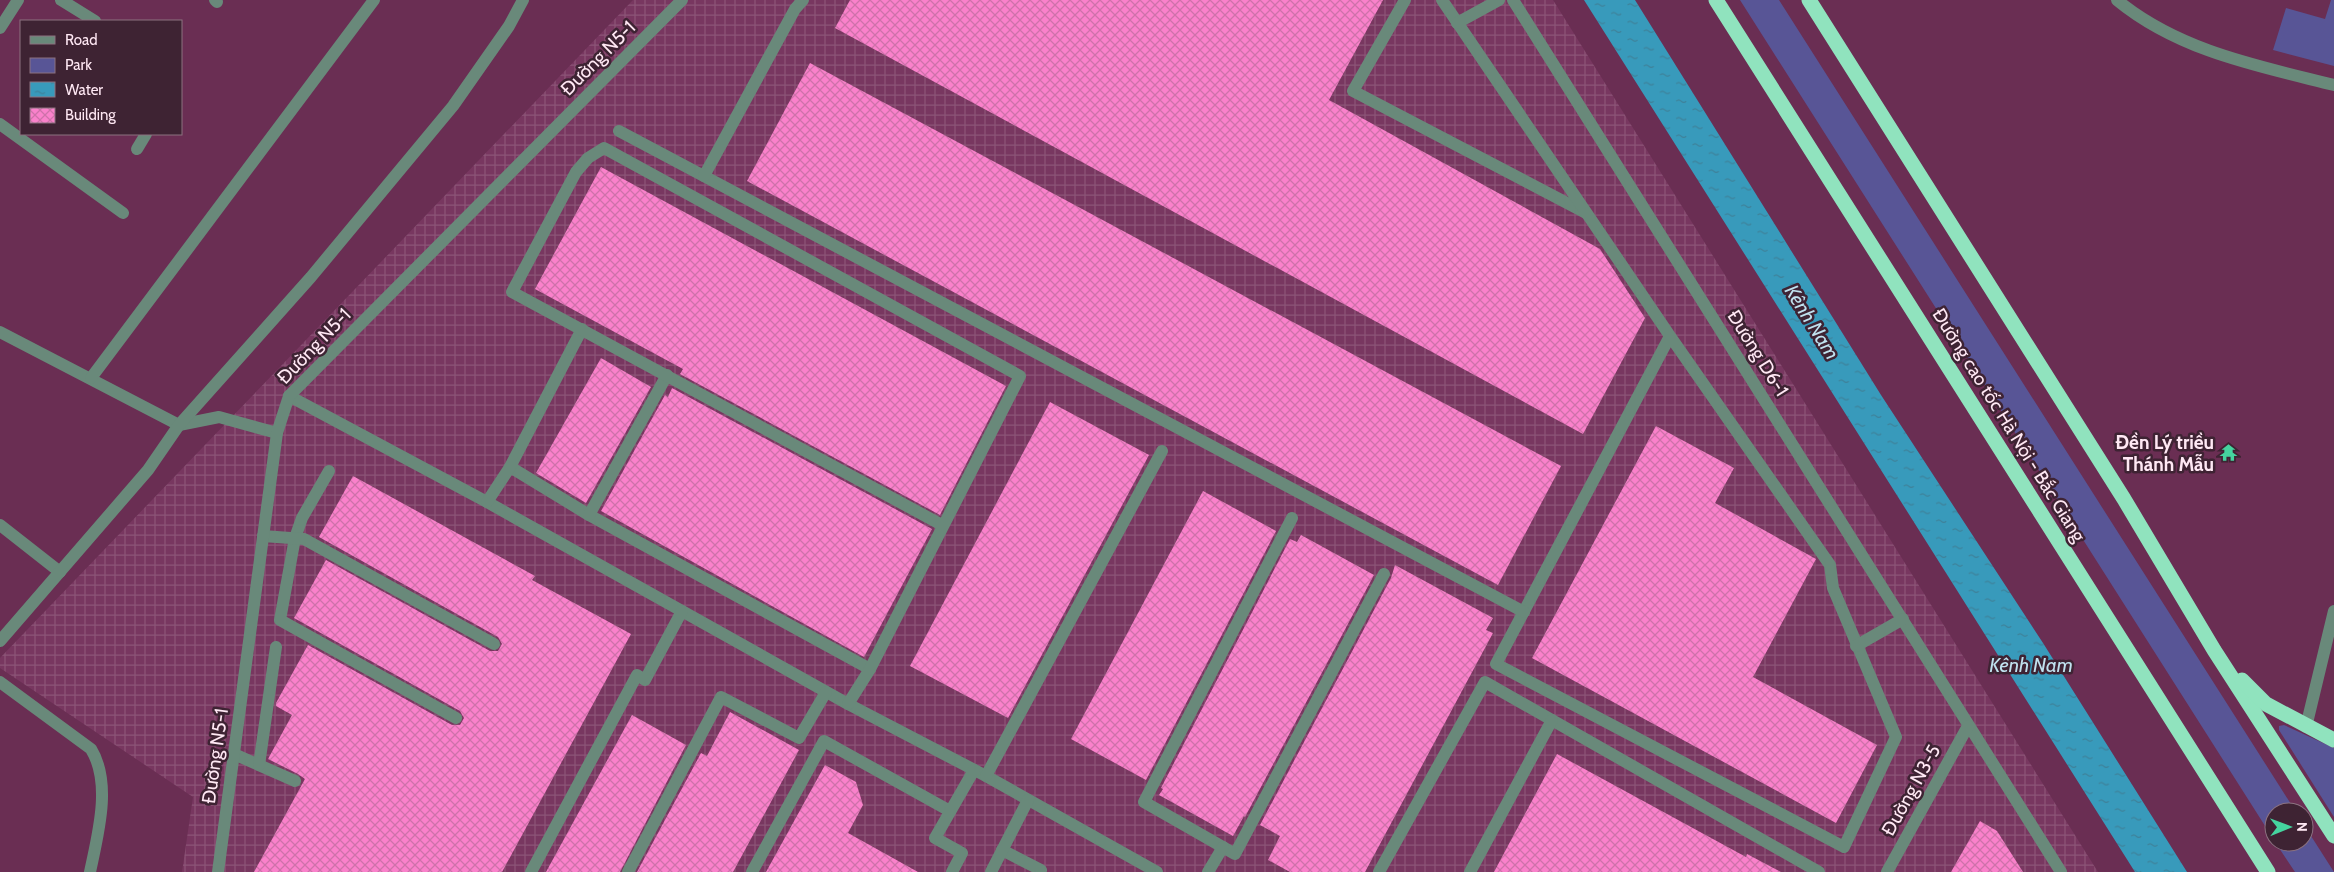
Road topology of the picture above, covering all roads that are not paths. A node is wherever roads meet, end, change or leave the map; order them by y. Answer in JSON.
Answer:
{"nodes":[{"id":1,"x":18,"y":0,"type":"edge"},
{"id":2,"x":61,"y":0,"type":"edge"},
{"id":3,"x":374,"y":0,"type":"edge"},
{"id":4,"x":523,"y":0,"type":"edge"},
{"id":5,"x":682,"y":0,"type":"edge"},
{"id":6,"x":803,"y":0,"type":"edge"},
{"id":7,"x":1405,"y":0,"type":"edge"},
{"id":8,"x":1442,"y":0,"type":"edge"},
{"id":9,"x":1499,"y":0,"type":"edge"},
{"id":10,"x":1513,"y":0,"type":"edge"},
{"id":11,"x":1716,"y":0,"type":"edge"},
{"id":12,"x":1809,"y":0,"type":"edge"},
{"id":13,"x":2117,"y":0,"type":"edge"},
{"id":14,"x":93,"y":20,"type":"edge"},
{"id":15,"x":1457,"y":23,"type":"junction"},
{"id":16,"x":0,"y":28,"type":"edge"},
{"id":17,"x":2334,"y":85,"type":"edge"},
{"id":18,"x":0,"y":124,"type":"edge"},
{"id":19,"x":620,"y":131,"type":"dead end"},
{"id":20,"x":145,"y":135,"type":"edge"},
{"id":21,"x":137,"y":149,"type":"dead end"},
{"id":22,"x":704,"y":176,"type":"junction"},
{"id":23,"x":123,"y":213,"type":"dead end"},
{"id":24,"x":1587,"y":214,"type":"junction"},
{"id":25,"x":582,"y":329,"type":"junction"},
{"id":26,"x":0,"y":332,"type":"edge"},
{"id":27,"x":1670,"y":336,"type":"junction"},
{"id":28,"x":667,"y":376,"type":"junction"},
{"id":29,"x":91,"y":378,"type":"junction"},
{"id":30,"x":289,"y":396,"type":"junction"},
{"id":31,"x":179,"y":425,"type":"junction"},
{"id":32,"x":277,"y":433,"type":"junction"},
{"id":33,"x":1162,"y":451,"type":"dead end"},
{"id":34,"x":510,"y":467,"type":"junction"},
{"id":35,"x":329,"y":471,"type":"dead end"},
{"id":36,"x":487,"y":502,"type":"junction"},
{"id":37,"x":589,"y":515,"type":"junction"},
{"id":38,"x":1292,"y":518,"type":"dead end"},
{"id":39,"x":0,"y":525,"type":"edge"},
{"id":40,"x":942,"y":525,"type":"junction"},
{"id":41,"x":263,"y":536,"type":"junction"},
{"id":42,"x":295,"y":538,"type":"junction"},
{"id":43,"x":60,"y":572,"type":"junction"},
{"id":44,"x":1384,"y":574,"type":"dead end"},
{"id":45,"x":682,"y":611,"type":"junction"},
{"id":46,"x":1524,"y":612,"type":"junction"},
{"id":47,"x":2333,"y":615,"type":"edge"},
{"id":48,"x":1903,"y":619,"type":"junction"},
{"id":49,"x":0,"y":641,"type":"edge"},
{"id":50,"x":494,"y":644,"type":"dead end"},
{"id":51,"x":1856,"y":646,"type":"junction"},
{"id":52,"x":276,"y":647,"type":"dead end"},
{"id":53,"x":2214,"y":650,"type":"junction"},
{"id":54,"x":870,"y":669,"type":"junction"},
{"id":55,"x":0,"y":682,"type":"edge"},
{"id":56,"x":826,"y":692,"type":"junction"},
{"id":57,"x":848,"y":704,"type":"junction"},
{"id":58,"x":456,"y":718,"type":"dead end"},
{"id":59,"x":1552,"y":720,"type":"junction"},
{"id":60,"x":1968,"y":726,"type":"junction"},
{"id":61,"x":2306,"y":727,"type":"junction"},
{"id":62,"x":2334,"y":740,"type":"edge"},
{"id":63,"x":234,"y":754,"type":"junction"},
{"id":64,"x":259,"y":765,"type":"junction"},
{"id":65,"x":974,"y":770,"type":"junction"},
{"id":66,"x":986,"y":776,"type":"junction"},
{"id":67,"x":295,"y":781,"type":"dead end"},
{"id":68,"x":1028,"y":800,"type":"junction"},
{"id":69,"x":950,"y":811,"type":"junction"},
{"id":70,"x":2334,"y":836,"type":"edge"},
{"id":71,"x":1223,"y":847,"type":"junction"},
{"id":72,"x":1002,"y":850,"type":"junction"},
{"id":73,"x":90,"y":872,"type":"edge"},
{"id":74,"x":218,"y":872,"type":"edge"},
{"id":75,"x":531,"y":872,"type":"edge"},
{"id":76,"x":628,"y":872,"type":"edge"},
{"id":77,"x":752,"y":872,"type":"edge"},
{"id":78,"x":952,"y":872,"type":"edge"},
{"id":79,"x":991,"y":872,"type":"edge"},
{"id":80,"x":1040,"y":872,"type":"edge"},
{"id":81,"x":1157,"y":872,"type":"edge"},
{"id":82,"x":1208,"y":872,"type":"edge"},
{"id":83,"x":1379,"y":872,"type":"edge"},
{"id":84,"x":1470,"y":872,"type":"edge"},
{"id":85,"x":1819,"y":872,"type":"edge"},
{"id":86,"x":1887,"y":872,"type":"edge"},
{"id":87,"x":2061,"y":872,"type":"edge"},
{"id":88,"x":2268,"y":872,"type":"edge"}],
"edges":[{"from":1,"to":16,"type":"street"},
{"from":2,"to":14,"type":"street"},
{"from":3,"to":29,"type":"street"},
{"from":4,"to":31,"type":"street"},
{"from":5,"to":30,"type":"street","name":"Đường N5-1"},
{"from":6,"to":22,"type":"street"},
{"from":7,"to":24,"type":"street"},
{"from":8,"to":15,"type":"street"},
{"from":9,"to":15,"type":"street"},
{"from":10,"to":48,"type":"street","name":"Đường D6-1"},
{"from":11,"to":88,"type":"highway","name":"Đường cao tốc Hà Nội - Bắc Giang"},
{"from":12,"to":53,"type":"highway"},
{"from":13,"to":17,"type":"street"},
{"from":15,"to":24,"type":"street"},
{"from":18,"to":23,"type":"street"},
{"from":19,"to":22,"type":"street"},
{"from":20,"to":21,"type":"street"},
{"from":22,"to":46,"type":"street"},
{"from":24,"to":27,"type":"street"},
{"from":25,"to":28,"type":"street"},
{"from":25,"to":34,"type":"street"},
{"from":25,"to":40,"type":"street"},
{"from":26,"to":29,"type":"street"},
{"from":27,"to":46,"type":"street"},
{"from":27,"to":51,"type":"street"},
{"from":28,"to":37,"type":"street"},
{"from":28,"to":40,"type":"street"},
{"from":29,"to":31,"type":"street"},
{"from":30,"to":32,"type":"street","name":"Đường N5-1"},
{"from":30,"to":36,"type":"street"},
{"from":31,"to":32,"type":"street"},
{"from":31,"to":43,"type":"street"},
{"from":32,"to":41,"type":"street","name":"Đường N5-1"},
{"from":33,"to":66,"type":"street"},
{"from":34,"to":36,"type":"street"},
{"from":34,"to":37,"type":"street"},
{"from":35,"to":42,"type":"street"},
{"from":36,"to":45,"type":"street"},
{"from":37,"to":54,"type":"street"},
{"from":38,"to":71,"type":"street"},
{"from":39,"to":43,"type":"street"},
{"from":40,"to":54,"type":"street"},
{"from":41,"to":42,"type":"street"},
{"from":41,"to":63,"type":"street","name":"Đường N5-1"},
{"from":42,"to":50,"type":"street"},
{"from":42,"to":58,"type":"street"},
{"from":43,"to":49,"type":"street"},
{"from":44,"to":71,"type":"street"},
{"from":45,"to":56,"type":"street"},
{"from":45,"to":75,"type":"street"},
{"from":46,"to":51,"type":"street"},
{"from":47,"to":61,"type":"street"},
{"from":48,"to":51,"type":"street"},
{"from":48,"to":60,"type":"street","name":"Đường D6-1"},
{"from":52,"to":64,"type":"street"},
{"from":53,"to":61,"type":"highway"},
{"from":53,"to":70,"type":"highway"},
{"from":54,"to":57,"type":"street"},
{"from":55,"to":73,"type":"street"},
{"from":56,"to":57,"type":"street"},
{"from":56,"to":76,"type":"street"},
{"from":57,"to":65,"type":"street"},
{"from":59,"to":83,"type":"street"},
{"from":59,"to":84,"type":"street"},
{"from":59,"to":85,"type":"street"},
{"from":60,"to":86,"type":"street","name":"Đường N3-5"},
{"from":60,"to":87,"type":"street","name":"Đường D6-1"},
{"from":61,"to":62,"type":"highway"},
{"from":63,"to":64,"type":"street"},
{"from":63,"to":74,"type":"street","name":"Đường N5-1"},
{"from":64,"to":67,"type":"street"},
{"from":65,"to":66,"type":"street"},
{"from":65,"to":69,"type":"street"},
{"from":66,"to":68,"type":"street"},
{"from":68,"to":72,"type":"street"},
{"from":68,"to":81,"type":"street"},
{"from":69,"to":77,"type":"street"},
{"from":69,"to":78,"type":"street"},
{"from":71,"to":82,"type":"street"},
{"from":72,"to":79,"type":"street"},
{"from":72,"to":80,"type":"street"}]}
